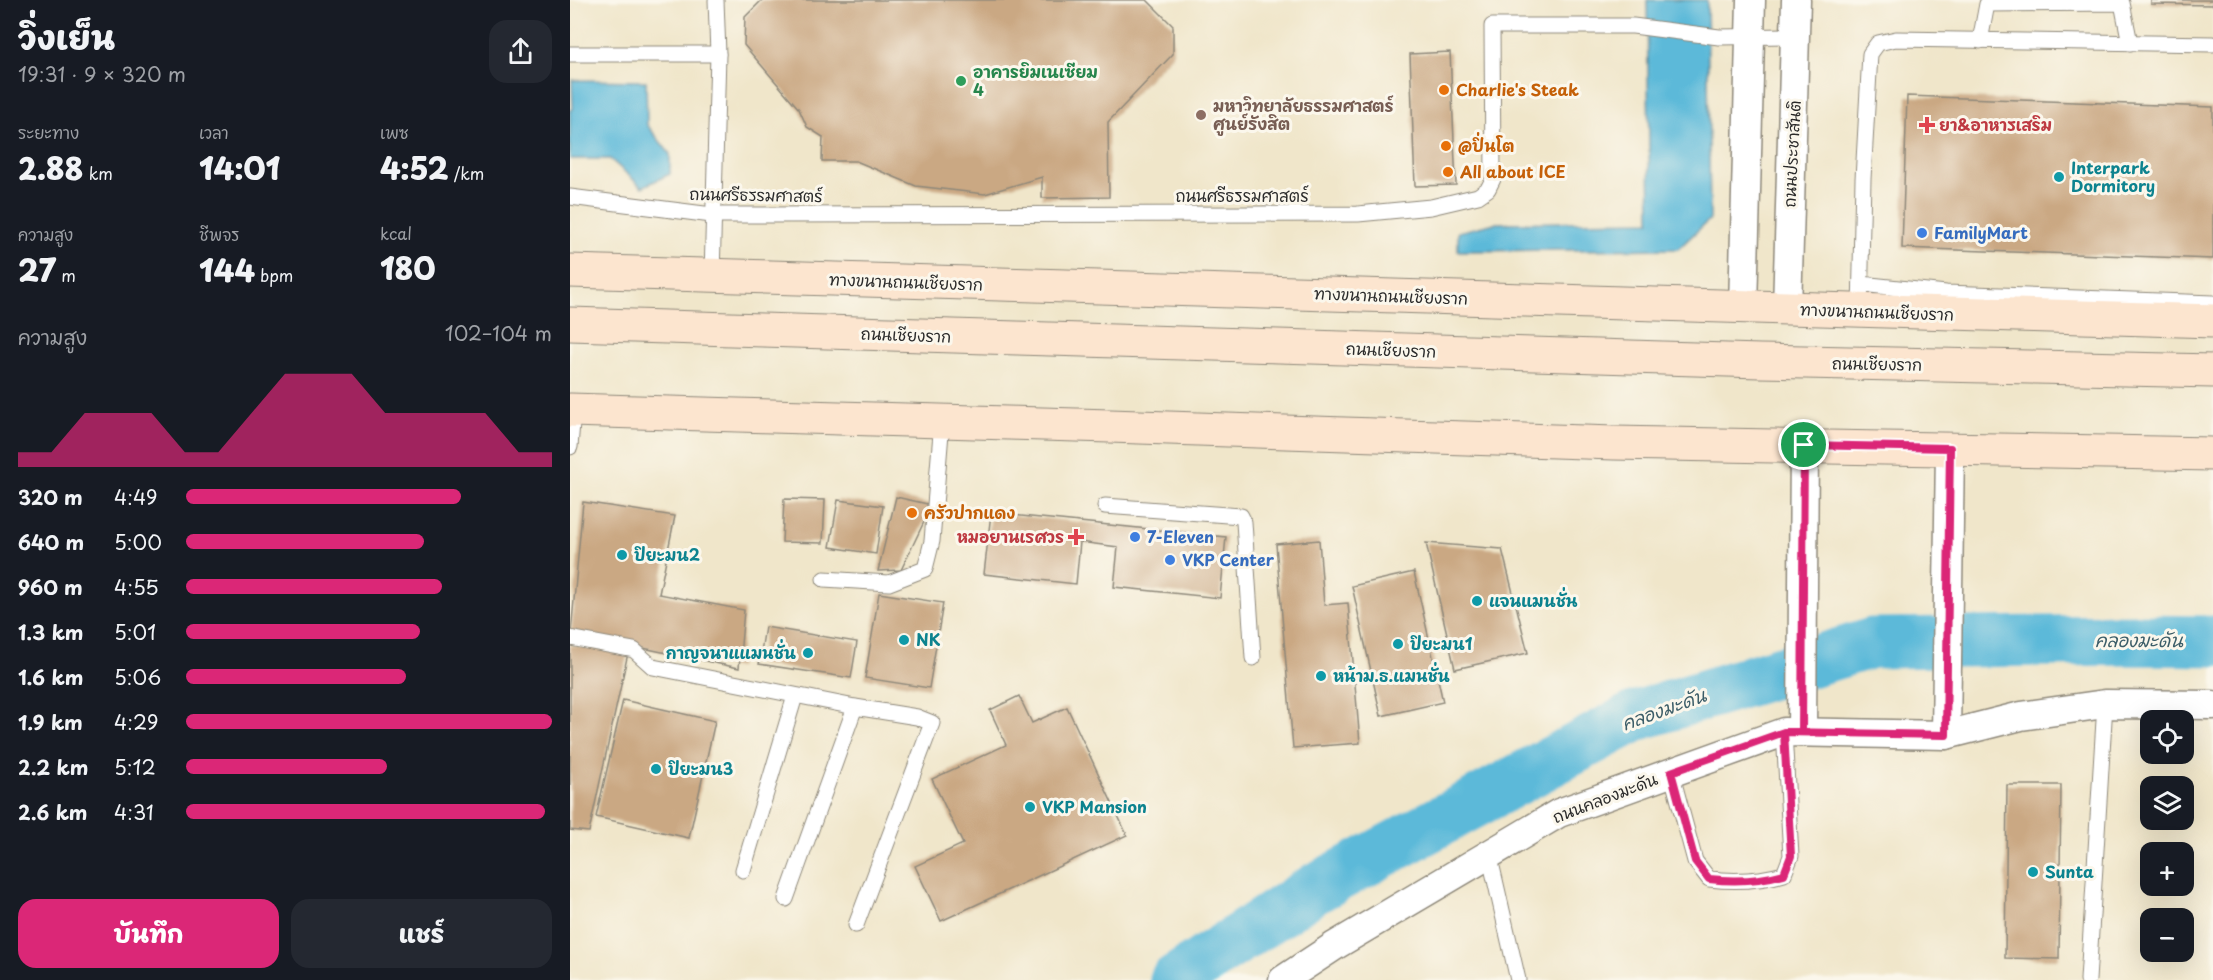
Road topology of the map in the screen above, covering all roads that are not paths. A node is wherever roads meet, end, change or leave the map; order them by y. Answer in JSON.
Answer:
{"nodes":[{"id":1,"x":1751,"y":0,"type":"edge"},
{"id":2,"x":1796,"y":0,"type":"edge"},
{"id":3,"x":712,"y":2,"type":"edge"},
{"id":4,"x":1750,"y":36,"type":"junction"},
{"id":5,"x":1795,"y":36,"type":"junction"},
{"id":6,"x":1980,"y":41,"type":"junction"},
{"id":7,"x":2130,"y":43,"type":"junction"},
{"id":8,"x":2213,"y":44,"type":"edge"},
{"id":9,"x":570,"y":54,"type":"edge"},
{"id":10,"x":717,"y":54,"type":"junction"},
{"id":11,"x":570,"y":197,"type":"edge"},
{"id":12,"x":712,"y":215,"type":"junction"},
{"id":13,"x":570,"y":271,"type":"edge"},
{"id":14,"x":712,"y":276,"type":"junction"},
{"id":15,"x":1861,"y":298,"type":"junction"},
{"id":16,"x":2213,"y":303,"type":"edge"},
{"id":17,"x":1743,"y":308,"type":"junction"},
{"id":18,"x":1787,"y":309,"type":"junction"},
{"id":19,"x":2213,"y":321,"type":"edge"},
{"id":20,"x":570,"y":324,"type":"edge"},
{"id":21,"x":2213,"y":371,"type":"edge"},
{"id":22,"x":571,"y":410,"type":"edge"},
{"id":23,"x":942,"y":421,"type":"junction"},
{"id":24,"x":1804,"y":445,"type":"junction"},
{"id":25,"x":570,"y":447,"type":"edge"},
{"id":26,"x":1950,"y":448,"type":"junction"},
{"id":27,"x":2213,"y":454,"type":"edge"},
{"id":28,"x":1105,"y":506,"type":"dead end"},
{"id":29,"x":824,"y":579,"type":"dead end"},
{"id":30,"x":570,"y":638,"type":"edge"},
{"id":31,"x":1253,"y":658,"type":"dead end"},
{"id":32,"x":795,"y":696,"type":"junction"},
{"id":33,"x":2105,"y":704,"type":"junction"},
{"id":34,"x":2213,"y":705,"type":"edge"},
{"id":35,"x":855,"y":707,"type":"junction"},
{"id":36,"x":1946,"y":725,"type":"junction"},
{"id":37,"x":1793,"y":732,"type":"junction"},
{"id":38,"x":1671,"y":772,"type":"junction"},
{"id":39,"x":1489,"y":854,"type":"junction"},
{"id":40,"x":743,"y":870,"type":"dead end"},
{"id":41,"x":786,"y":899,"type":"dead end"},
{"id":42,"x":856,"y":924,"type":"dead end"},
{"id":43,"x":1283,"y":980,"type":"edge"},
{"id":44,"x":1518,"y":980,"type":"edge"},
{"id":45,"x":2088,"y":980,"type":"edge"}],
"edges":[{"from":1,"to":4,"type":"street"},
{"from":2,"to":5,"type":"street","name":"ถนนประชาสันติ"},
{"from":3,"to":10,"type":"lane"},
{"from":4,"to":5,"type":"lane","name":"ถนนศรีธรรมศาสตร์"},
{"from":4,"to":12,"type":"lane","name":"ถนนศรีธรรมศาสตร์"},
{"from":4,"to":17,"type":"street"},
{"from":5,"to":18,"type":"street","name":"ถนนประชาสันติ"},
{"from":6,"to":7,"type":"lane"},
{"from":6,"to":7,"type":"lane"},
{"from":6,"to":15,"type":"lane"},
{"from":7,"to":8,"type":"lane"},
{"from":9,"to":10,"type":"lane"},
{"from":10,"to":12,"type":"lane"},
{"from":11,"to":12,"type":"lane","name":"ถนนศรีธรรมศาสตร์"},
{"from":12,"to":14,"type":"lane"},
{"from":13,"to":14,"type":"main road","name":"ทางขนานถนนเชียงราก"},
{"from":14,"to":17,"type":"main road","name":"ทางขนานถนนเชียงราก"},
{"from":15,"to":16,"type":"lane"},
{"from":15,"to":18,"type":"main road","name":"ทางขนานถนนเชียงราก"},
{"from":15,"to":19,"type":"main road","name":"ทางขนานถนนเชียงราก"},
{"from":17,"to":18,"type":"main road","name":"ทางขนานถนนเชียงราก"},
{"from":20,"to":21,"type":"main road","name":"ถนนเชียงราก"},
{"from":22,"to":23,"type":"main road"},
{"from":22,"to":25,"type":"lane"},
{"from":23,"to":24,"type":"main road"},
{"from":23,"to":29,"type":"lane"},
{"from":24,"to":26,"type":"main road"},
{"from":24,"to":37,"type":"street"},
{"from":26,"to":27,"type":"main road"},
{"from":26,"to":36,"type":"street"},
{"from":28,"to":31,"type":"lane"},
{"from":30,"to":32,"type":"lane"},
{"from":32,"to":35,"type":"lane"},
{"from":32,"to":40,"type":"lane"},
{"from":33,"to":34,"type":"street","name":"ถนนคลองมะดัน"},
{"from":33,"to":36,"type":"street","name":"ถนนคลองมะดัน"},
{"from":33,"to":45,"type":"lane"},
{"from":35,"to":41,"type":"lane"},
{"from":35,"to":42,"type":"lane"},
{"from":36,"to":37,"type":"street","name":"ถนนคลองมะดัน"},
{"from":37,"to":38,"type":"street","name":"ถนนคลองมะดัน"},
{"from":37,"to":38,"type":"lane"},
{"from":38,"to":39,"type":"street","name":"ถนนคลองมะดัน"},
{"from":39,"to":43,"type":"street","name":"ถนนคลองมะดัน"},
{"from":39,"to":44,"type":"lane"}]}
